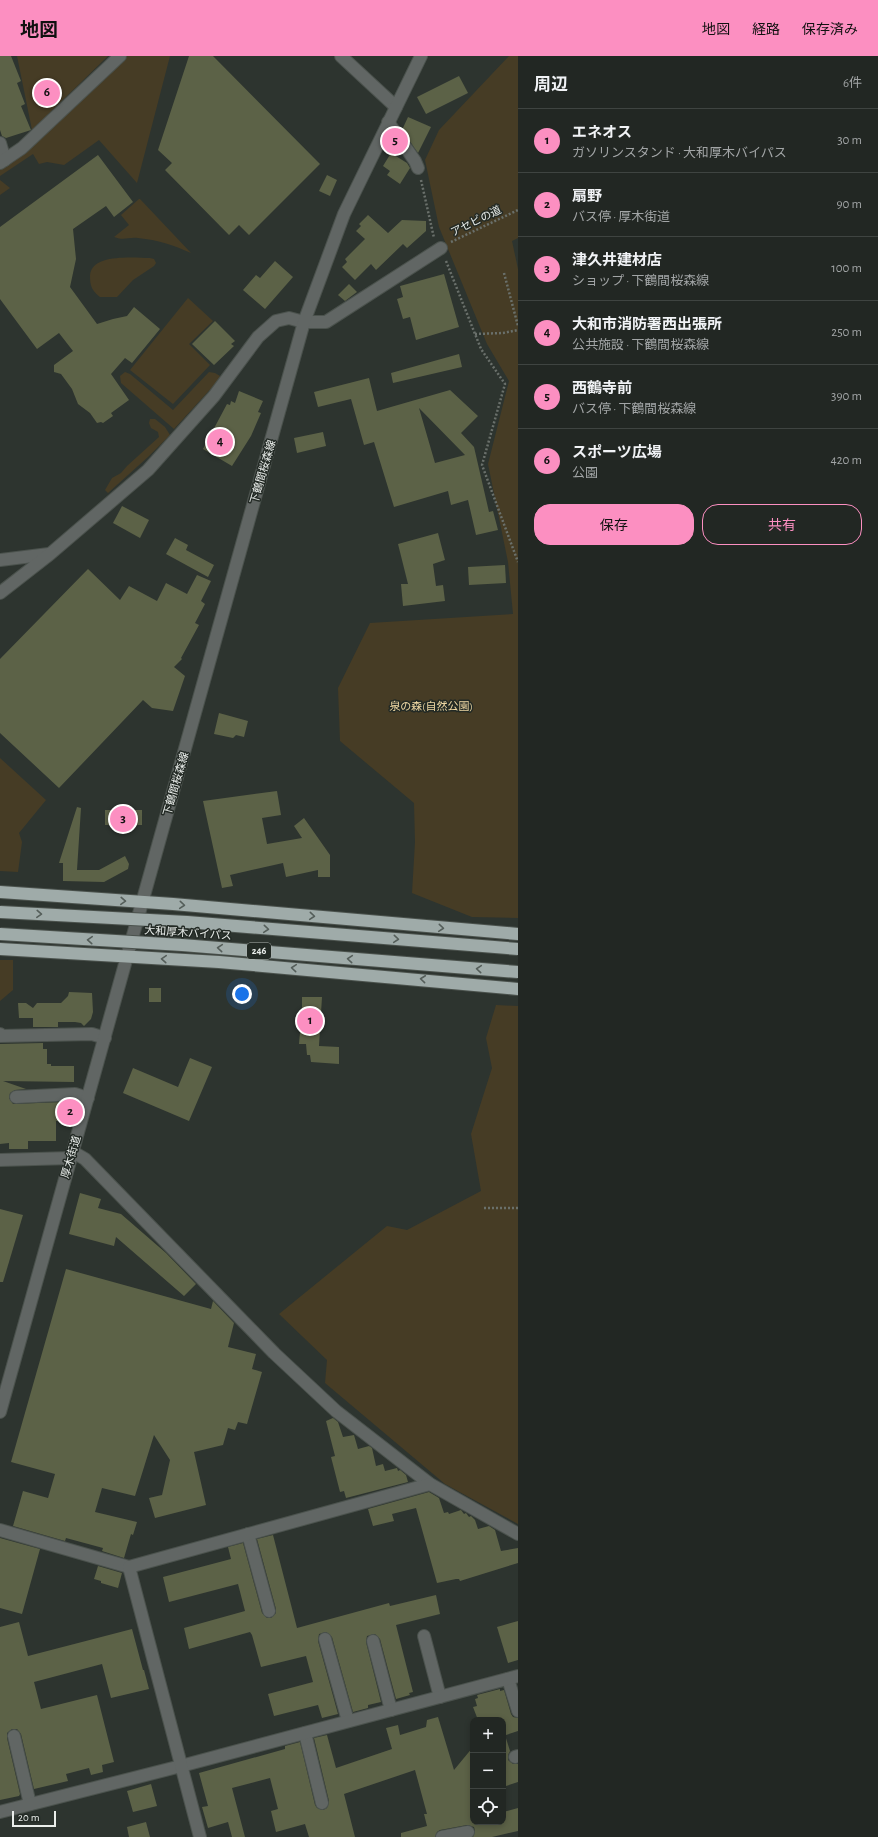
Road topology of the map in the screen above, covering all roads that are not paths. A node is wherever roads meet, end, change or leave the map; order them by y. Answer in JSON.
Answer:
{"nodes":[{"id":1,"x":120,"y":56,"type":"edge"},
{"id":2,"x":340,"y":56,"type":"edge"},
{"id":3,"x":421,"y":56,"type":"edge"},
{"id":4,"x":396,"y":107,"type":"junction"},
{"id":5,"x":388,"y":122,"type":"junction"},
{"id":6,"x":0,"y":143,"type":"edge"},
{"id":7,"x":3,"y":162,"type":"edge"},
{"id":8,"x":418,"y":168,"type":"road end"},
{"id":9,"x":439,"y":250,"type":"road end"},
{"id":10,"x":304,"y":322,"type":"junction"},
{"id":11,"x":50,"y":554,"type":"junction"},
{"id":12,"x":0,"y":560,"type":"edge"},
{"id":13,"x":0,"y":593,"type":"edge"},
{"id":14,"x":0,"y":892,"type":"edge"},
{"id":15,"x":143,"y":902,"type":"junction"},
{"id":16,"x":0,"y":912,"type":"edge"},
{"id":17,"x":0,"y":934,"type":"edge"},
{"id":18,"x":518,"y":934,"type":"edge"},
{"id":19,"x":0,"y":949,"type":"edge"},
{"id":20,"x":518,"y":950,"type":"edge"},
{"id":21,"x":128,"y":957,"type":"junction"},
{"id":22,"x":518,"y":972,"type":"edge"},
{"id":23,"x":518,"y":989,"type":"edge"},
{"id":24,"x":0,"y":1034,"type":"edge"},
{"id":25,"x":105,"y":1038,"type":"junction"},
{"id":26,"x":16,"y":1097,"type":"dead end"},
{"id":27,"x":88,"y":1098,"type":"junction"},
{"id":28,"x":72,"y":1155,"type":"junction"},
{"id":29,"x":0,"y":1160,"type":"edge"},
{"id":30,"x":0,"y":1412,"type":"edge"},
{"id":31,"x":430,"y":1484,"type":"junction"},
{"id":32,"x":0,"y":1530,"type":"edge"},
{"id":33,"x":248,"y":1534,"type":"junction"},
{"id":34,"x":518,"y":1534,"type":"edge"},
{"id":35,"x":129,"y":1567,"type":"junction"},
{"id":36,"x":269,"y":1611,"type":"dead end"},
{"id":37,"x":424,"y":1636,"type":"dead end"},
{"id":38,"x":325,"y":1639,"type":"dead end"},
{"id":39,"x":373,"y":1641,"type":"dead end"},
{"id":40,"x":513,"y":1678,"type":"edge"},
{"id":41,"x":440,"y":1697,"type":"junction"},
{"id":42,"x":391,"y":1710,"type":"junction"},
{"id":43,"x":518,"y":1711,"type":"edge"},
{"id":44,"x":348,"y":1721,"type":"junction"},
{"id":45,"x":305,"y":1733,"type":"junction"},
{"id":46,"x":14,"y":1736,"type":"dead end"},
{"id":47,"x":181,"y":1766,"type":"junction"},
{"id":48,"x":322,"y":1803,"type":"dead end"},
{"id":49,"x":30,"y":1804,"type":"junction"},
{"id":50,"x":0,"y":1812,"type":"edge"},
{"id":51,"x":468,"y":1832,"type":"dead end"},
{"id":52,"x":450,"y":1836,"type":"edge"},
{"id":53,"x":200,"y":1837,"type":"edge"}],
"edges":[{"from":1,"to":7,"type":"street"},
{"from":2,"to":4,"type":"street"},
{"from":3,"to":4,"type":"street","name":"下鶴間桜森線"},
{"from":4,"to":5,"type":"street","name":"下鶴間桜森線"},
{"from":5,"to":8,"type":"street"},
{"from":5,"to":10,"type":"street","name":"下鶴間桜森線"},
{"from":6,"to":7,"type":"street"},
{"from":9,"to":10,"type":"street"},
{"from":10,"to":11,"type":"street"},
{"from":10,"to":15,"type":"street","name":"下鶴間桜森線"},
{"from":11,"to":12,"type":"street"},
{"from":11,"to":13,"type":"street"},
{"from":14,"to":15,"type":"highway","one_way":true},
{"from":15,"to":18,"type":"highway","one_way":true},
{"from":15,"to":21,"type":"street","name":"厚木街道"},
{"from":16,"to":20,"type":"highway","name":"大和厚木バイパス","number":"246","one_way":true,"bridge":true},
{"from":22,"to":17,"type":"highway","name":"大和厚木バイパス","number":"246","one_way":true,"bridge":true},
{"from":19,"to":21,"type":"highway","number":"246"},
{"from":23,"to":21,"type":"highway","number":"246","one_way":true},
{"from":21,"to":25,"type":"street","name":"厚木街道"},
{"from":24,"to":25,"type":"street"},
{"from":25,"to":27,"type":"street","name":"厚木街道"},
{"from":26,"to":27,"type":"street"},
{"from":27,"to":28,"type":"street","name":"厚木街道"},
{"from":28,"to":29,"type":"street"},
{"from":28,"to":30,"type":"street","name":"厚木街道"},
{"from":28,"to":31,"type":"street"},
{"from":31,"to":33,"type":"street"},
{"from":31,"to":34,"type":"street"},
{"from":32,"to":35,"type":"street"},
{"from":33,"to":35,"type":"street"},
{"from":33,"to":36,"type":"street"},
{"from":35,"to":47,"type":"street"},
{"from":37,"to":41,"type":"street"},
{"from":38,"to":44,"type":"street"},
{"from":39,"to":42,"type":"street"},
{"from":40,"to":41,"type":"street"},
{"from":40,"to":43,"type":"street"},
{"from":41,"to":42,"type":"street"},
{"from":42,"to":44,"type":"street"},
{"from":44,"to":45,"type":"street"},
{"from":45,"to":47,"type":"street"},
{"from":45,"to":48,"type":"street"},
{"from":46,"to":49,"type":"street"},
{"from":47,"to":49,"type":"street"},
{"from":47,"to":53,"type":"street"},
{"from":49,"to":50,"type":"street"},
{"from":51,"to":52,"type":"street"}]}
